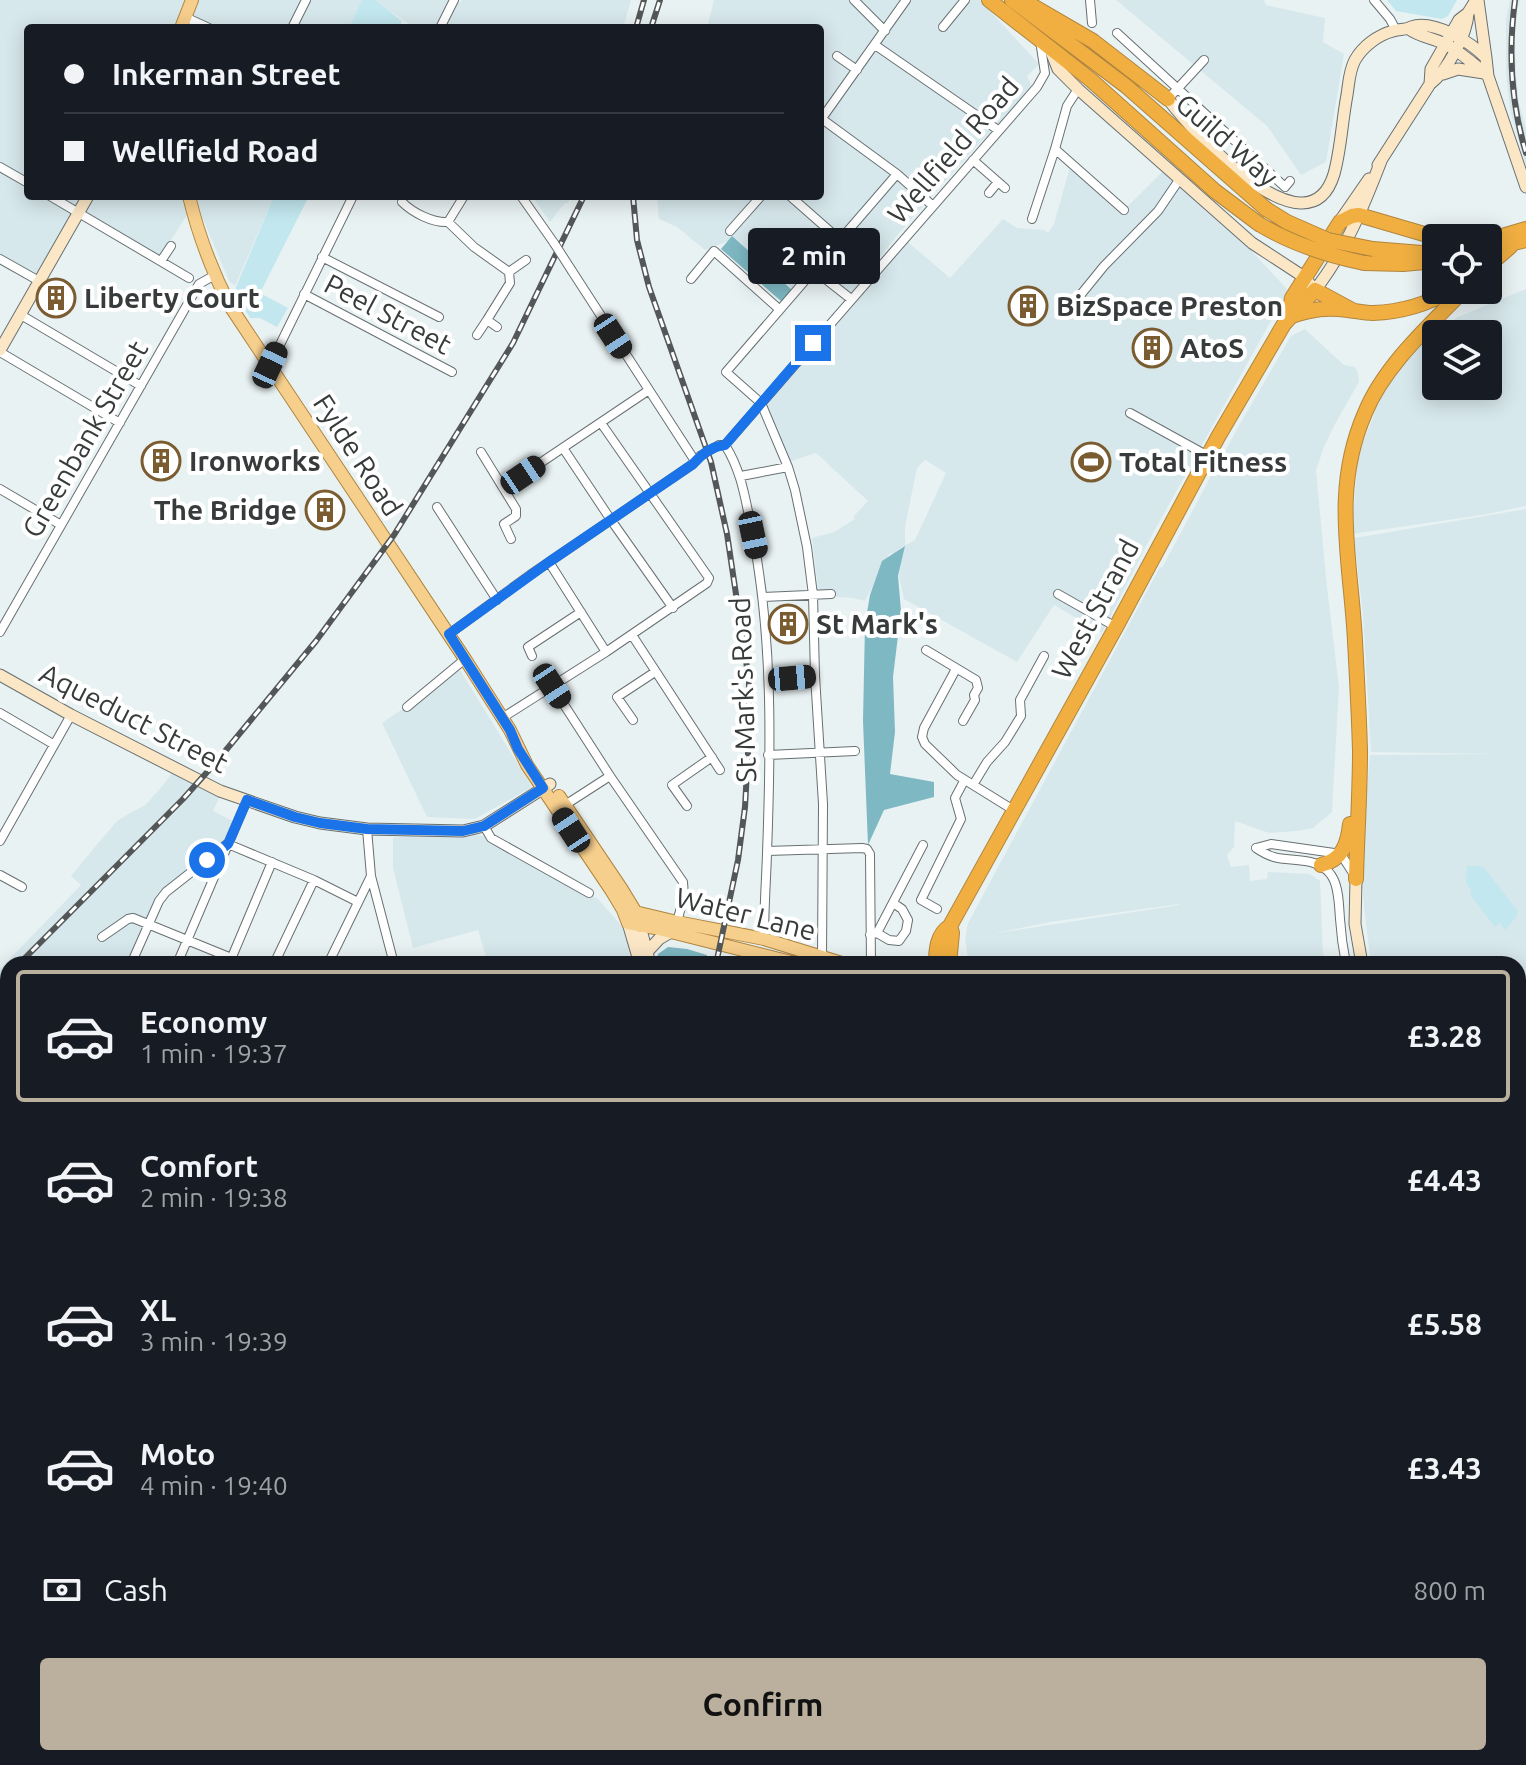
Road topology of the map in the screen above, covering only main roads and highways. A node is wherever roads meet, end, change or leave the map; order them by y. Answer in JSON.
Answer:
{"nodes":[{"id":1,"x":192,"y":0,"type":"edge"},
{"id":2,"x":989,"y":0,"type":"edge"},
{"id":3,"x":1012,"y":0,"type":"edge"},
{"id":4,"x":1022,"y":0,"type":"edge"},
{"id":5,"x":183,"y":22,"type":"edge"},
{"id":6,"x":1172,"y":93,"type":"road end"},
{"id":7,"x":190,"y":200,"type":"edge"},
{"id":8,"x":1422,"y":233,"type":"edge"},
{"id":9,"x":1520,"y":238,"type":"edge"},
{"id":10,"x":1422,"y":253,"type":"edge"},
{"id":11,"x":1502,"y":254,"type":"edge"},
{"id":12,"x":1422,"y":262,"type":"edge"},
{"id":13,"x":1423,"y":304,"type":"edge"},
{"id":14,"x":1451,"y":304,"type":"edge"},
{"id":15,"x":1352,"y":310,"type":"junction"},
{"id":16,"x":1288,"y":318,"type":"junction"},
{"id":17,"x":1360,"y":752,"type":"junction"},
{"id":18,"x":546,"y":786,"type":"junction"},
{"id":19,"x":1321,"y":865,"type":"road end"},
{"id":20,"x":1356,"y":879,"type":"road end"},
{"id":21,"x":631,"y":918,"type":"junction"},
{"id":22,"x":950,"y":926,"type":"junction"},
{"id":23,"x":674,"y":927,"type":"junction"},
{"id":24,"x":950,"y":942,"type":"junction"},
{"id":25,"x":772,"y":956,"type":"edge"},
{"id":26,"x":819,"y":956,"type":"edge"},
{"id":27,"x":936,"y":956,"type":"edge"},
{"id":28,"x":949,"y":956,"type":"edge"},
{"id":29,"x":957,"y":956,"type":"edge"}],
"edges":[{"from":1,"to":5,"type":"main road"},
{"from":2,"to":12,"type":"highway","name":"Guild Way","bridge":true},
{"from":3,"to":10,"type":"highway","name":"Guild Way","bridge":true},
{"from":4,"to":6,"type":"highway"},
{"from":7,"to":18,"type":"main road","name":"Fylde Road"},
{"from":8,"to":16,"type":"highway","name":"West Strand"},
{"from":9,"to":11,"type":"highway"},
{"from":13,"to":15,"type":"highway"},
{"from":14,"to":17,"type":"highway"},
{"from":15,"to":16,"type":"highway"},
{"from":15,"to":16,"type":"highway","name":"West Strand"},
{"from":16,"to":22,"type":"highway","name":"West Strand"},
{"from":17,"to":19,"type":"highway"},
{"from":17,"to":20,"type":"highway"},
{"from":18,"to":21,"type":"main road","name":"Fylde Road"},
{"from":18,"to":21,"type":"main road","name":"Fylde Road"},
{"from":21,"to":23,"type":"main road","name":"Water Lane"},
{"from":22,"to":24,"type":"highway","name":"West Strand"},
{"from":22,"to":27,"type":"highway","name":"West Strand"},
{"from":23,"to":25,"type":"main road","name":"Water Lane"},
{"from":23,"to":26,"type":"main road","name":"Water Lane"},
{"from":24,"to":28,"type":"highway","name":"West Strand"},
{"from":24,"to":29,"type":"highway"}]}
